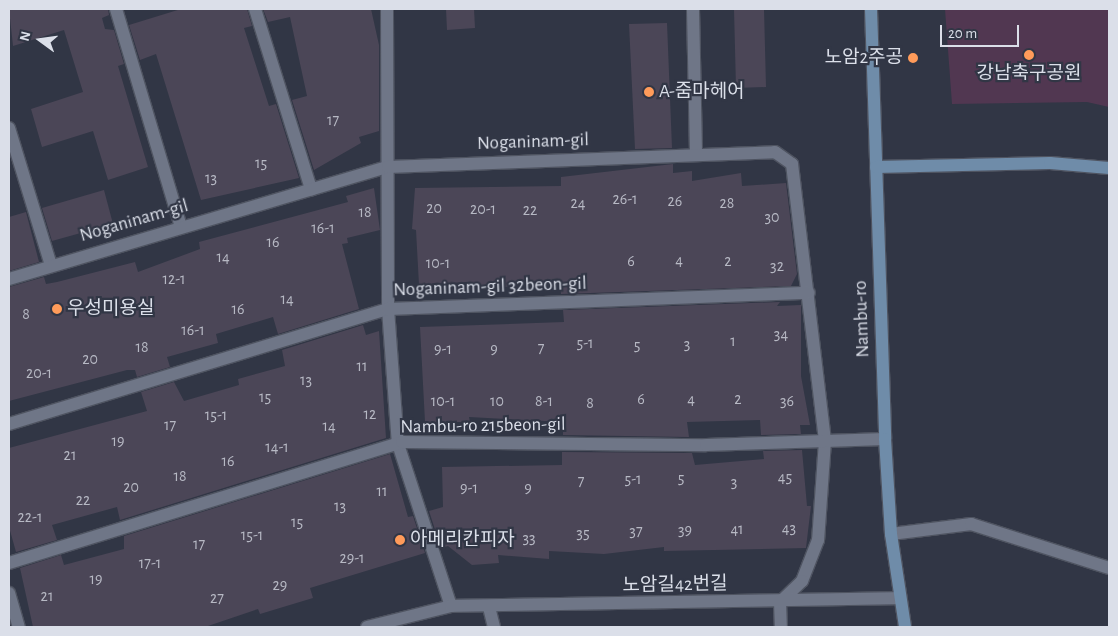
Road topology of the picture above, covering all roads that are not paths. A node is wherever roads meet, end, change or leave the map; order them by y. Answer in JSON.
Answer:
{"nodes":[{"id":1,"x":116,"y":9,"type":"edge"},
{"id":2,"x":255,"y":9,"type":"edge"},
{"id":3,"x":387,"y":9,"type":"edge"},
{"id":4,"x":693,"y":9,"type":"edge"},
{"id":5,"x":871,"y":9,"type":"edge"},
{"id":6,"x":9,"y":128,"type":"edge"},
{"id":7,"x":696,"y":155,"type":"junction"},
{"id":8,"x":388,"y":167,"type":"junction"},
{"id":9,"x":876,"y":167,"type":"junction"},
{"id":10,"x":1109,"y":168,"type":"edge"},
{"id":11,"x":311,"y":189,"type":"junction"},
{"id":12,"x":181,"y":227,"type":"junction"},
{"id":13,"x":51,"y":265,"type":"junction"},
{"id":14,"x":9,"y":278,"type":"edge"},
{"id":15,"x":809,"y":293,"type":"junction"},
{"id":16,"x":388,"y":309,"type":"junction"},
{"id":17,"x":9,"y":424,"type":"edge"},
{"id":18,"x":885,"y":439,"type":"junction"},
{"id":19,"x":825,"y":441,"type":"junction"},
{"id":20,"x":398,"y":444,"type":"junction"},
{"id":21,"x":891,"y":534,"type":"junction"},
{"id":22,"x":9,"y":564,"type":"edge"},
{"id":23,"x":1109,"y":568,"type":"edge"},
{"id":24,"x":9,"y":593,"type":"edge"},
{"id":25,"x":900,"y":598,"type":"junction"},
{"id":26,"x":780,"y":602,"type":"junction"},
{"id":27,"x":451,"y":606,"type":"junction"},
{"id":28,"x":489,"y":607,"type":"junction"},
{"id":29,"x":20,"y":627,"type":"edge"},
{"id":30,"x":366,"y":627,"type":"edge"},
{"id":31,"x":494,"y":627,"type":"edge"},
{"id":32,"x":781,"y":627,"type":"edge"},
{"id":33,"x":905,"y":627,"type":"edge"}],
"edges":[{"from":1,"to":12,"type":"street"},
{"from":2,"to":11,"type":"street"},
{"from":3,"to":8,"type":"street"},
{"from":4,"to":7,"type":"street"},
{"from":5,"to":9,"type":"street","name":"Nambu-ro"},
{"from":6,"to":13,"type":"street"},
{"from":7,"to":8,"type":"street","name":"Noganinam-gil"},
{"from":7,"to":15,"type":"street","name":"Noganinam-gil"},
{"from":8,"to":11,"type":"street","name":"Noganinam-gil"},
{"from":8,"to":16,"type":"street"},
{"from":9,"to":10,"type":"street"},
{"from":9,"to":18,"type":"street","name":"Nambu-ro"},
{"from":11,"to":12,"type":"street","name":"Noganinam-gil"},
{"from":12,"to":13,"type":"street","name":"Noganinam-gil"},
{"from":13,"to":14,"type":"street","name":"Noganinam-gil"},
{"from":15,"to":16,"type":"street","name":"Noganinam-gil 32beon-gil"},
{"from":15,"to":19,"type":"street","name":"Noganinam-gil"},
{"from":16,"to":17,"type":"street","name":"Noganinam-gil 32beon-gil"},
{"from":16,"to":20,"type":"street"},
{"from":18,"to":19,"type":"street","name":"Nambu-ro 215beon-gil"},
{"from":18,"to":21,"type":"street","name":"Nambu-ro"},
{"from":19,"to":20,"type":"street","name":"Nambu-ro 215beon-gil"},
{"from":19,"to":26,"type":"street","name":"Noganinam-gil"},
{"from":20,"to":22,"type":"street","name":"Nambu-ro 215beon-gil"},
{"from":20,"to":27,"type":"street"},
{"from":21,"to":23,"type":"street"},
{"from":21,"to":25,"type":"street","name":"Nambu-ro"},
{"from":24,"to":29,"type":"street"},
{"from":25,"to":26,"type":"street","name":"노암길42번길"},
{"from":25,"to":33,"type":"street","name":"Nambu-ro"},
{"from":26,"to":28,"type":"street","name":"노암길42번길"},
{"from":26,"to":32,"type":"street"},
{"from":27,"to":28,"type":"street","name":"노암길42번길"},
{"from":27,"to":30,"type":"street","name":"노암길42번길"},
{"from":28,"to":31,"type":"street"}]}
